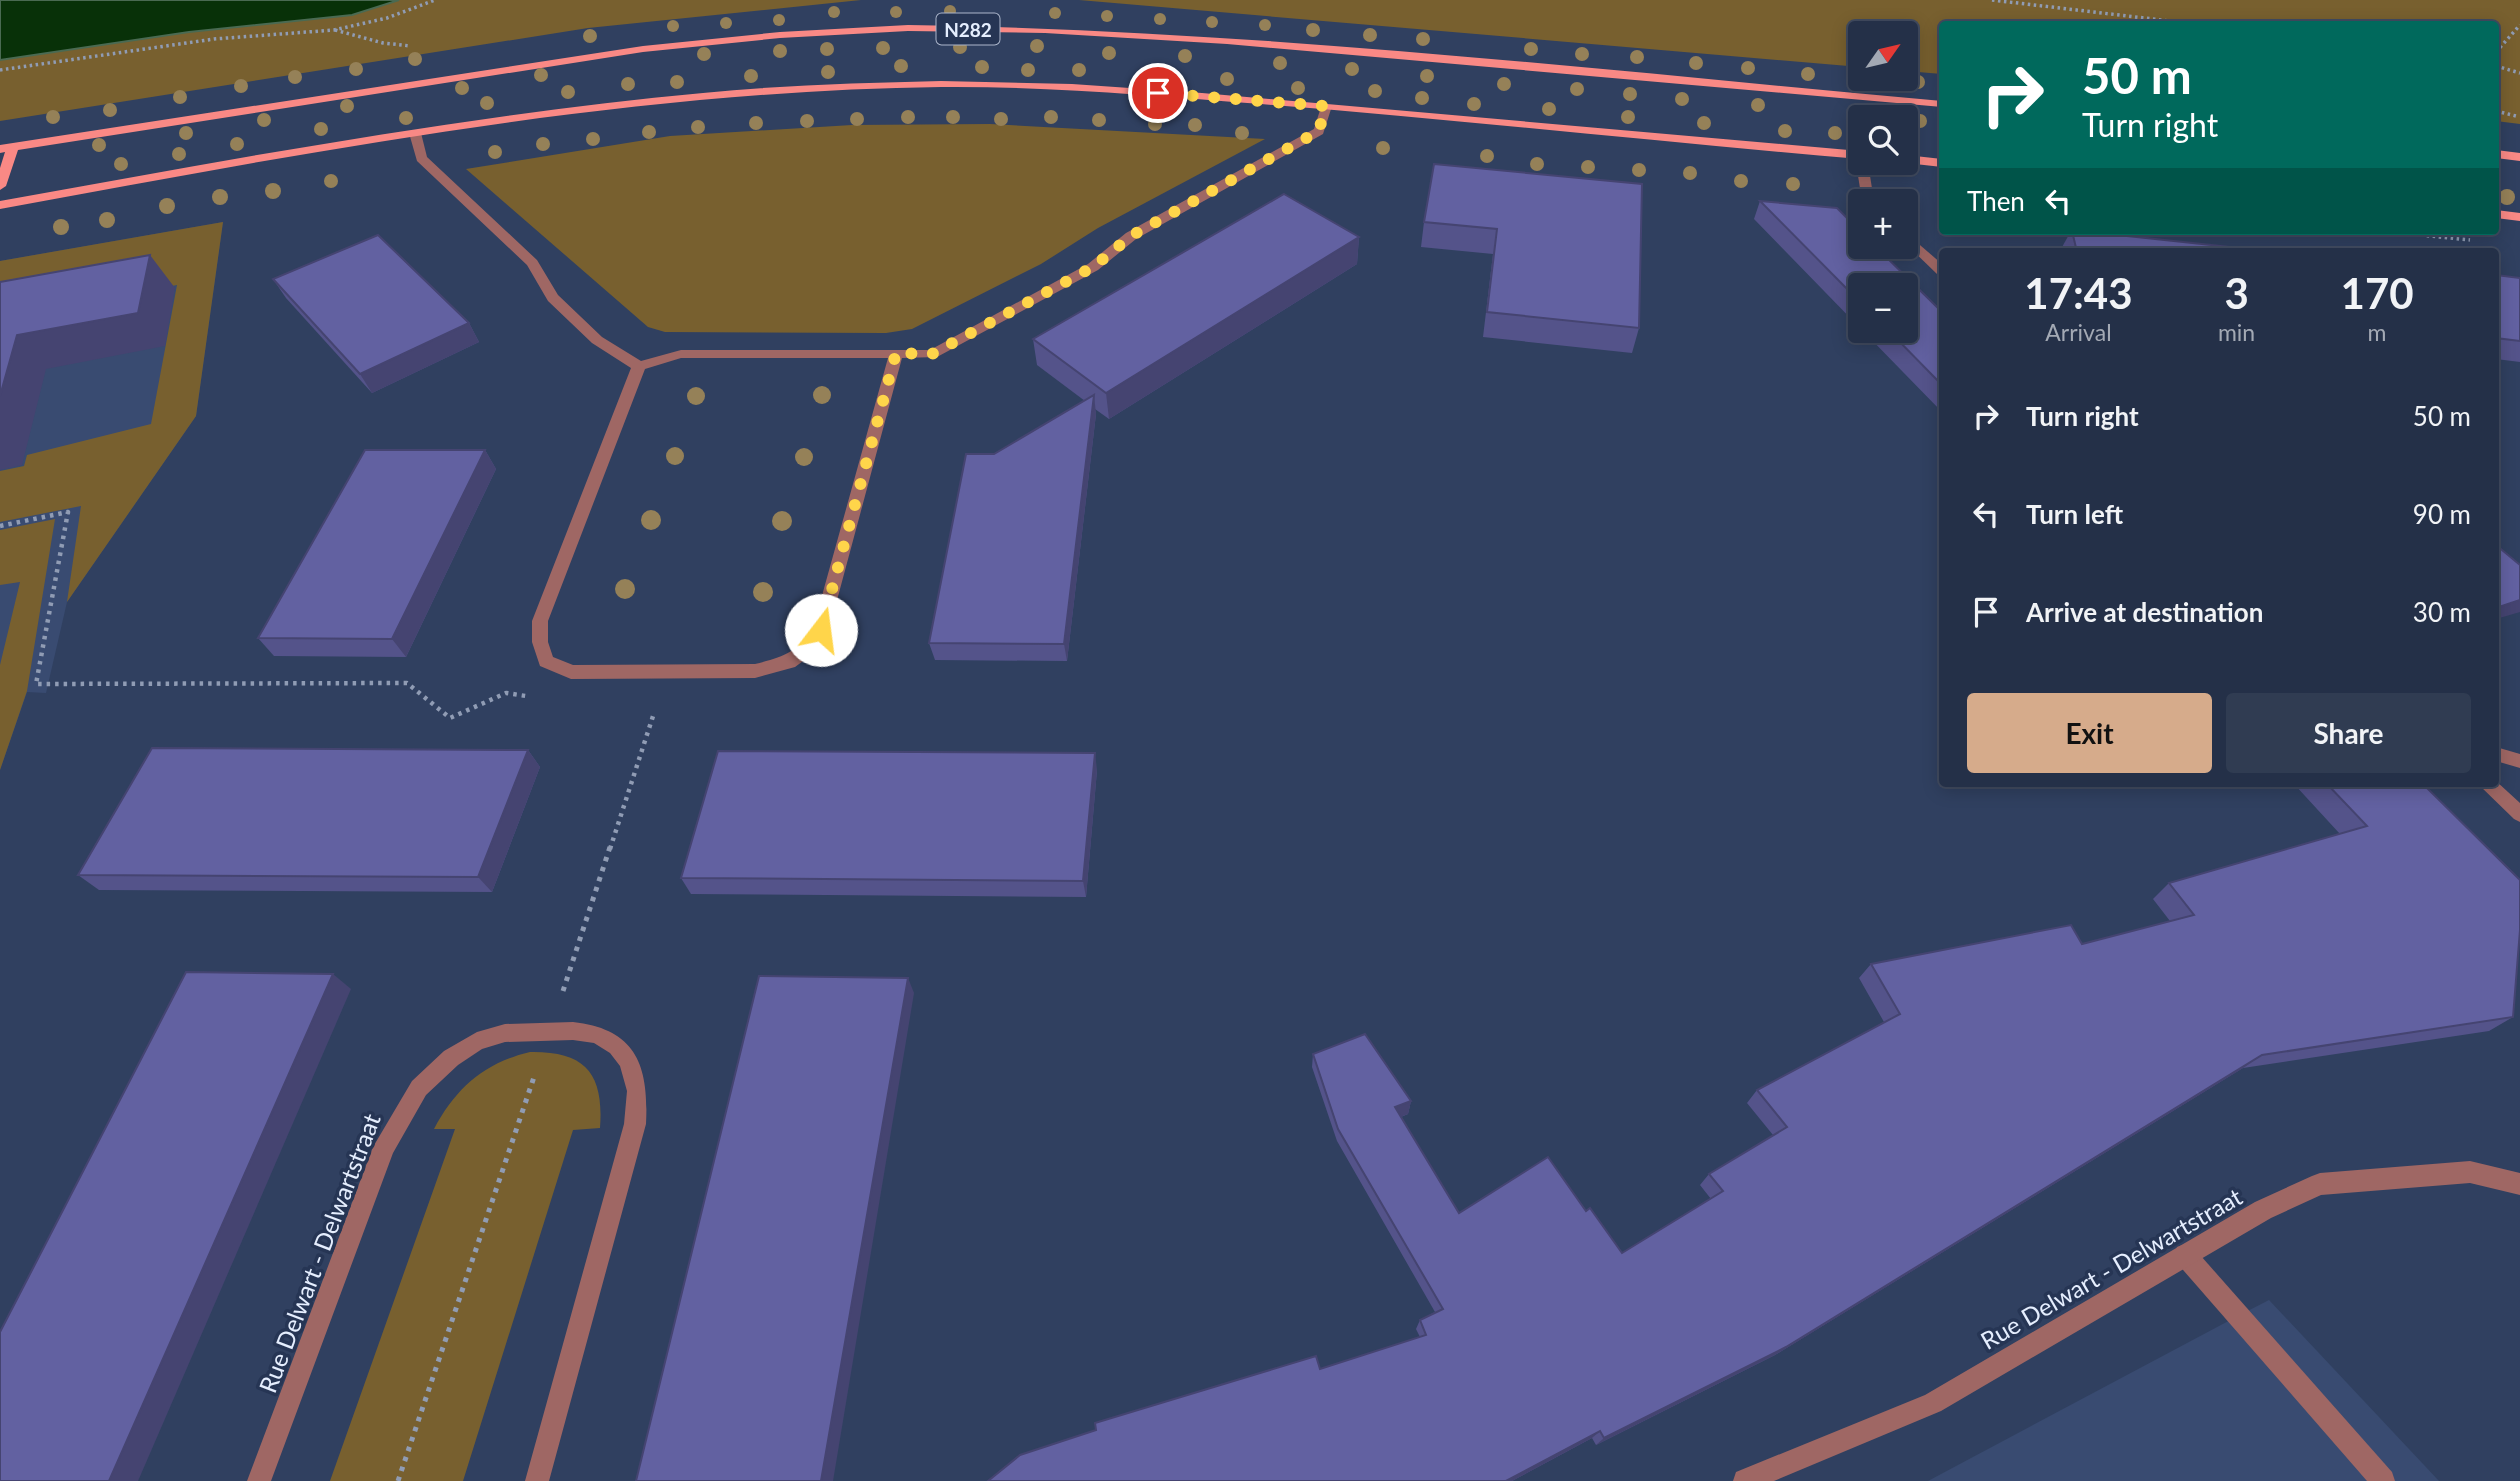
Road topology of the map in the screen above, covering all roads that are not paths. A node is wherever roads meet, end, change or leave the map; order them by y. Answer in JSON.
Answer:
{"nodes":[{"id":1,"x":1939,"y":104,"type":"edge"},
{"id":2,"x":1325,"y":106,"type":"junction"},
{"id":3,"x":415,"y":133,"type":"junction"},
{"id":4,"x":6,"y":148,"type":"edge"},
{"id":5,"x":1848,"y":154,"type":"edge"},
{"id":6,"x":2499,"y":154,"type":"edge"},
{"id":7,"x":2520,"y":157,"type":"edge"},
{"id":8,"x":1918,"y":160,"type":"edge"},
{"id":9,"x":1939,"y":163,"type":"edge"},
{"id":10,"x":0,"y":186,"type":"edge"},
{"id":11,"x":0,"y":205,"type":"edge"},
{"id":12,"x":2499,"y":214,"type":"edge"},
{"id":13,"x":2520,"y":217,"type":"edge"},
{"id":14,"x":1918,"y":248,"type":"edge"},
{"id":15,"x":1939,"y":268,"type":"edge"},
{"id":16,"x":896,"y":353,"type":"junction"},
{"id":17,"x":639,"y":366,"type":"junction"},
{"id":18,"x":2499,"y":755,"type":"edge"},
{"id":19,"x":2520,"y":761,"type":"edge"},
{"id":20,"x":2490,"y":787,"type":"edge"},
{"id":21,"x":2520,"y":814,"type":"edge"},
{"id":22,"x":2520,"y":1184,"type":"edge"},
{"id":23,"x":2185,"y":1255,"type":"junction"},
{"id":24,"x":259,"y":1481,"type":"edge"},
{"id":25,"x":537,"y":1481,"type":"edge"},
{"id":26,"x":1745,"y":1481,"type":"edge"},
{"id":27,"x":2383,"y":1481,"type":"edge"}],
"edges":[{"from":1,"to":4,"type":"main road","number":"N282"},
{"from":2,"to":3,"type":"main road"},
{"from":2,"to":5,"type":"main road"},
{"from":2,"to":16,"type":"street"},
{"from":3,"to":11,"type":"main road"},
{"from":3,"to":17,"type":"street"},
{"from":4,"to":10,"type":"main road"},
{"from":6,"to":7,"type":"main road"},
{"from":8,"to":9,"type":"main road"},
{"from":12,"to":13,"type":"main road"},
{"from":14,"to":15,"type":"street"},
{"from":16,"to":17,"type":"street"},
{"from":16,"to":17,"type":"street"},
{"from":18,"to":19,"type":"street"},
{"from":20,"to":21,"type":"street"},
{"from":22,"to":23,"type":"street","name":"Rue Delwart - Delwartstraat"},
{"from":23,"to":26,"type":"street","name":"Rue Delwart - Delwartstraat"},
{"from":23,"to":27,"type":"street"},
{"from":24,"to":25,"type":"street","name":"Rue Delwart - Delwartstraat"}]}
